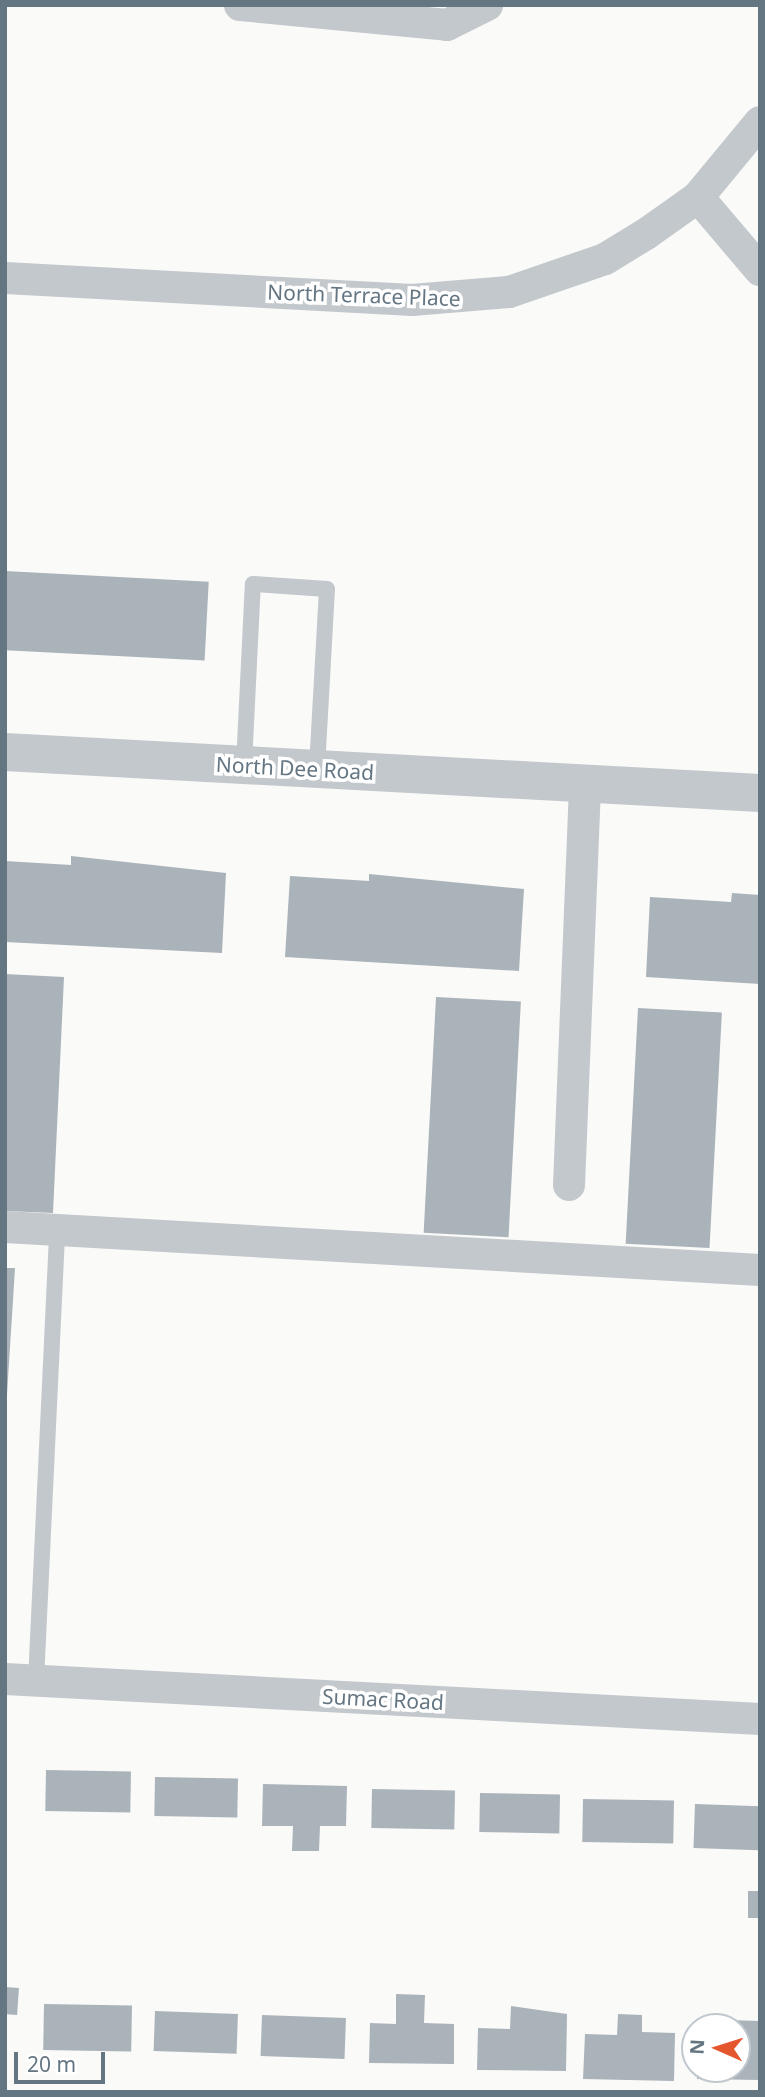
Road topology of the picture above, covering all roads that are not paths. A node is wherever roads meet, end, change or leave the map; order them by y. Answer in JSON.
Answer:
{"nodes":[{"id":1,"x":240,"y":5,"type":"edge"},
{"id":2,"x":487,"y":5,"type":"edge"},
{"id":3,"x":760,"y":122,"type":"edge"},
{"id":4,"x":698,"y":197,"type":"junction"},
{"id":5,"x":760,"y":270,"type":"edge"},
{"id":6,"x":5,"y":278,"type":"edge"},
{"id":7,"x":5,"y":752,"type":"edge"},
{"id":8,"x":244,"y":765,"type":"junction"},
{"id":9,"x":317,"y":769,"type":"junction"},
{"id":10,"x":585,"y":783,"type":"junction"},
{"id":11,"x":760,"y":793,"type":"edge"},
{"id":12,"x":569,"y":1185,"type":"dead end"},
{"id":13,"x":5,"y":1227,"type":"edge"},
{"id":14,"x":57,"y":1230,"type":"junction"},
{"id":15,"x":760,"y":1270,"type":"edge"},
{"id":16,"x":5,"y":1679,"type":"edge"},
{"id":17,"x":36,"y":1681,"type":"junction"},
{"id":18,"x":760,"y":1719,"type":"edge"}],
"edges":[{"from":1,"to":2,"type":"street"},
{"from":3,"to":4,"type":"street","name":"North Terrace Place"},
{"from":4,"to":5,"type":"street"},
{"from":4,"to":6,"type":"street","name":"North Terrace Place"},
{"from":7,"to":8,"type":"street","name":"North Dee Road"},
{"from":8,"to":9,"type":"street","name":"North Dee Road"},
{"from":8,"to":9,"type":"lane"},
{"from":9,"to":10,"type":"street","name":"North Dee Road"},
{"from":10,"to":11,"type":"street","name":"North Dee Road"},
{"from":10,"to":12,"type":"street"},
{"from":13,"to":14,"type":"street"},
{"from":14,"to":15,"type":"street"},
{"from":14,"to":17,"type":"lane"},
{"from":16,"to":17,"type":"street","name":"Sumac Road"},
{"from":17,"to":18,"type":"street","name":"Sumac Road"}]}
